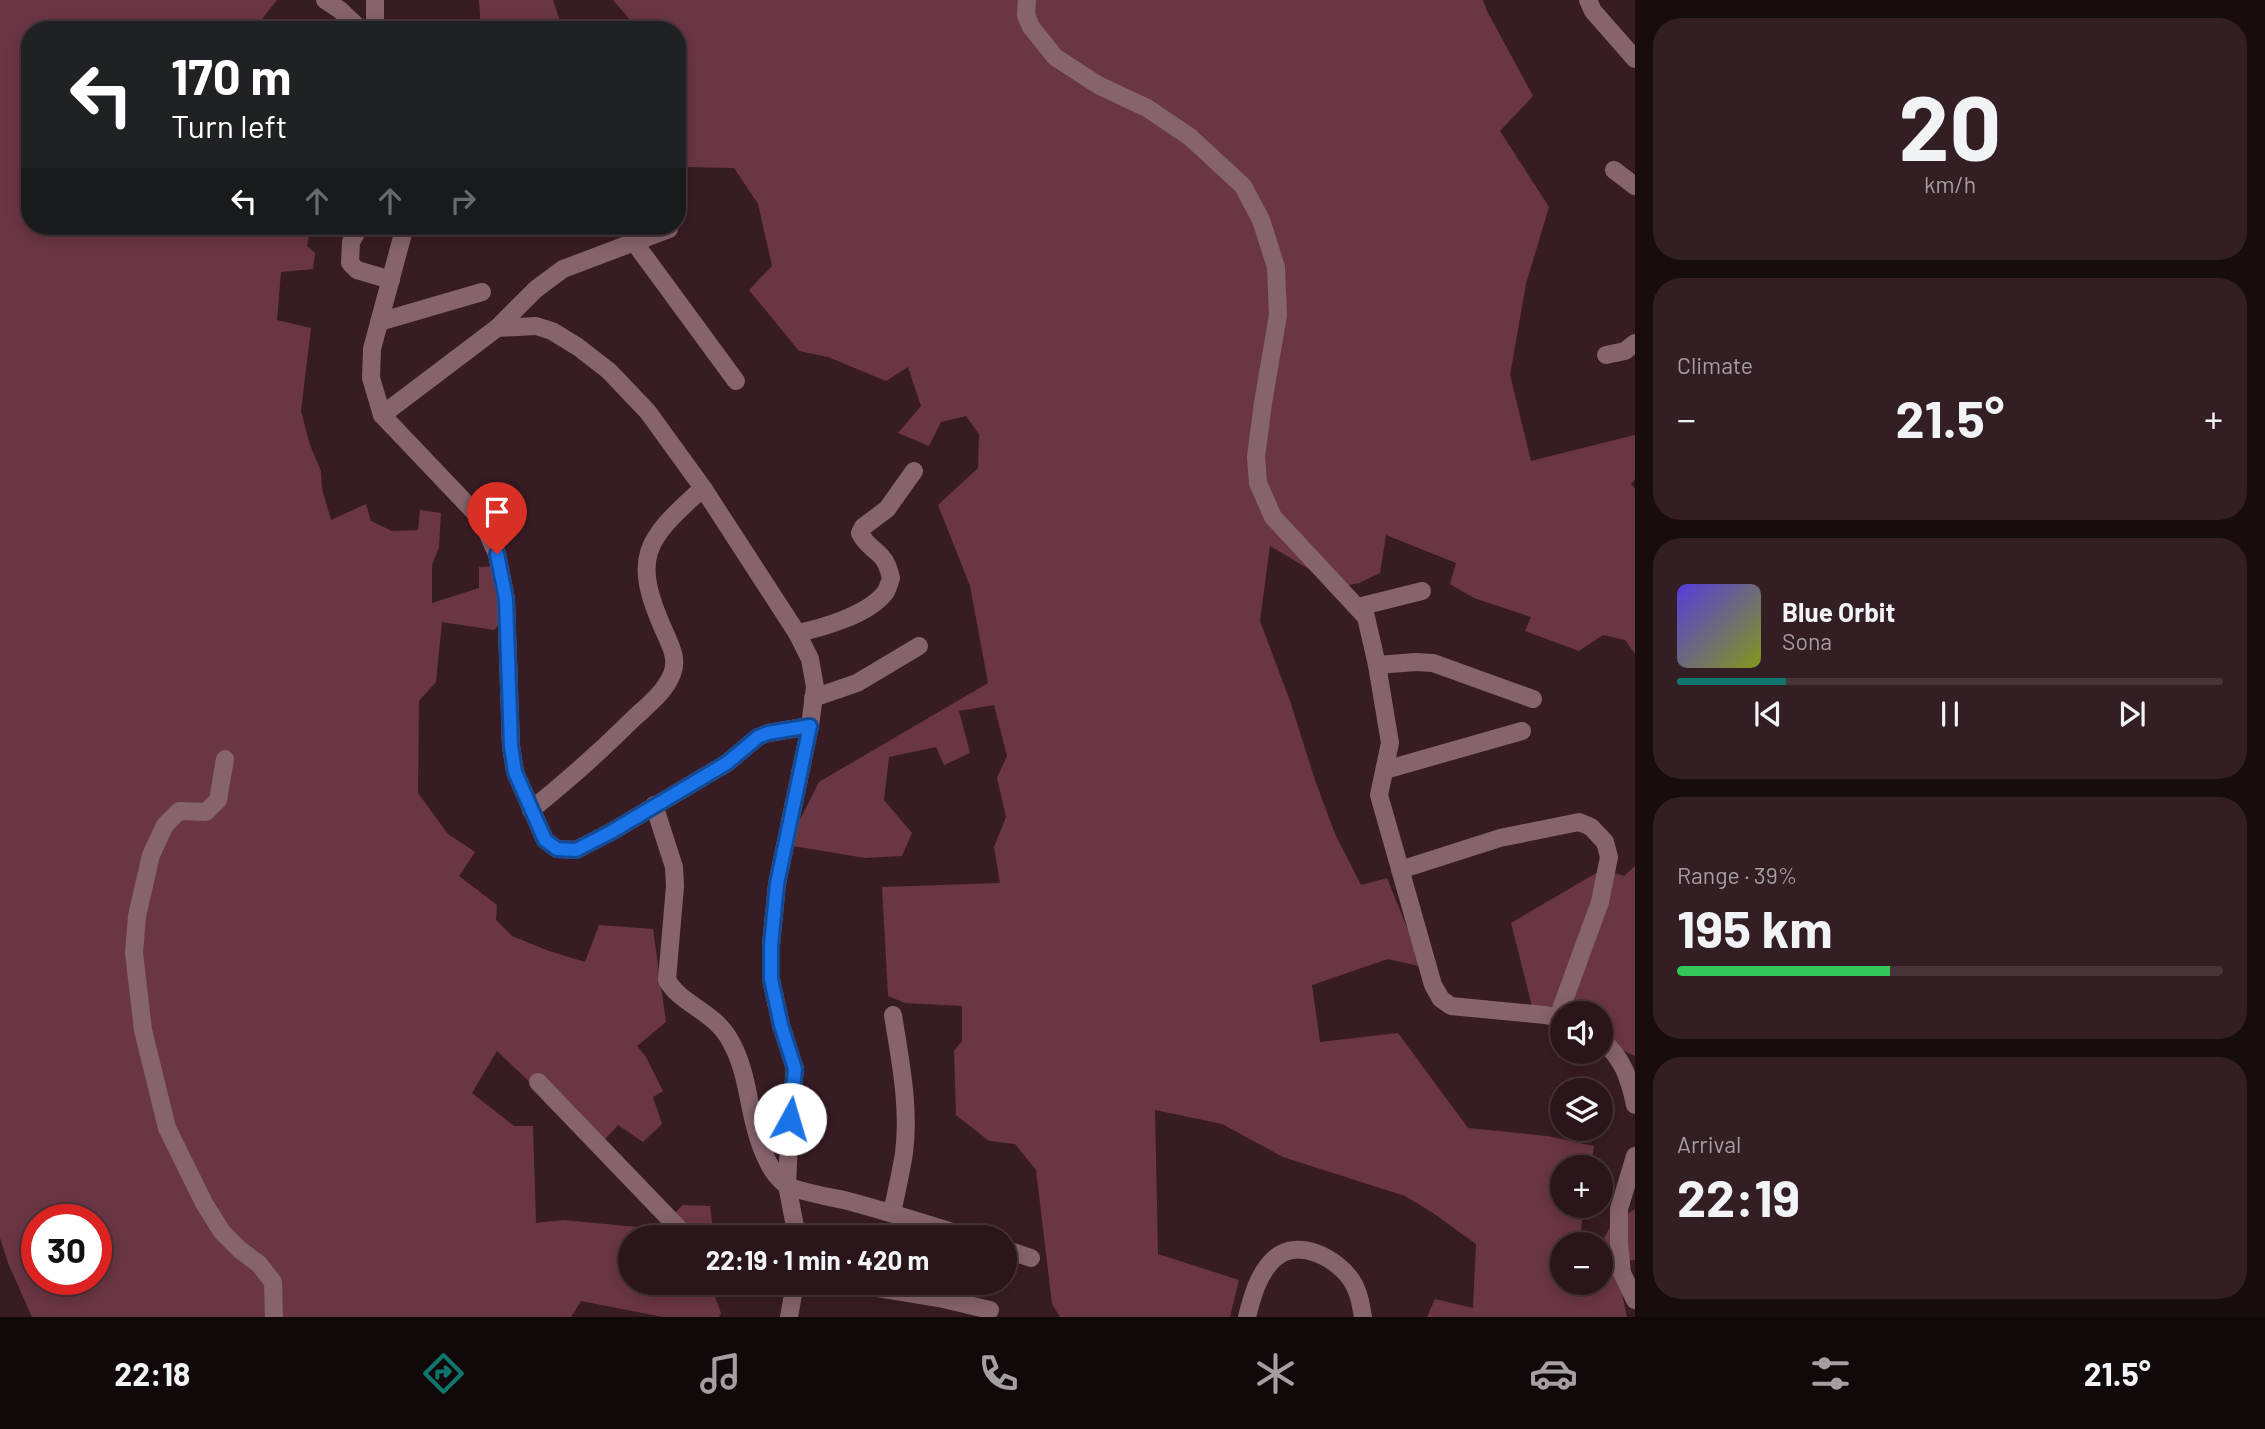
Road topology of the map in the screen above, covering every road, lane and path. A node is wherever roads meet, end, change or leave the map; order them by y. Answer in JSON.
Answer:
{"nodes":[{"id":1,"x":325,"y":0,"type":"edge"},
{"id":2,"x":374,"y":0,"type":"edge"},
{"id":3,"x":1027,"y":0,"type":"edge"},
{"id":4,"x":1588,"y":0,"type":"edge"},
{"id":5,"x":352,"y":21,"type":"edge"},
{"id":6,"x":375,"y":21,"type":"edge"},
{"id":7,"x":1635,"y":59,"type":"edge"},
{"id":8,"x":1614,"y":170,"type":"dead end"},
{"id":9,"x":1635,"y":186,"type":"edge"},
{"id":10,"x":355,"y":235,"type":"edge"},
{"id":11,"x":403,"y":235,"type":"edge"},
{"id":12,"x":652,"y":235,"type":"edge"},
{"id":13,"x":634,"y":242,"type":"junction"},
{"id":14,"x":391,"y":280,"type":"junction"},
{"id":15,"x":482,"y":292,"type":"dead end"},
{"id":16,"x":379,"y":322,"type":"junction"},
{"id":17,"x":497,"y":328,"type":"junction"},
{"id":18,"x":1635,"y":343,"type":"edge"},
{"id":19,"x":1606,"y":355,"type":"dead end"},
{"id":20,"x":736,"y":381,"type":"dead end"},
{"id":21,"x":382,"y":415,"type":"junction"},
{"id":22,"x":914,"y":471,"type":"dead end"},
{"id":23,"x":703,"y":488,"type":"junction"},
{"id":24,"x":1422,"y":591,"type":"dead end"},
{"id":25,"x":1358,"y":607,"type":"junction"},
{"id":26,"x":797,"y":633,"type":"junction"},
{"id":27,"x":919,"y":646,"type":"dead end"},
{"id":28,"x":1377,"y":665,"type":"junction"},
{"id":29,"x":813,"y":698,"type":"junction"},
{"id":30,"x":1533,"y":699,"type":"dead end"},
{"id":31,"x":810,"y":726,"type":"junction"},
{"id":32,"x":1522,"y":731,"type":"dead end"},
{"id":33,"x":225,"y":759,"type":"dead end"},
{"id":34,"x":1385,"y":770,"type":"junction"},
{"id":35,"x":654,"y":805,"type":"junction"},
{"id":36,"x":531,"y":810,"type":"junction"},
{"id":37,"x":1400,"y":870,"type":"junction"},
{"id":38,"x":1566,"y":1001,"type":"edge"},
{"id":39,"x":892,"y":1015,"type":"dead end"},
{"id":40,"x":1550,"y":1017,"type":"edge"},
{"id":41,"x":1613,"y":1050,"type":"edge"},
{"id":42,"x":538,"y":1082,"type":"dead end"},
{"id":43,"x":1635,"y":1105,"type":"edge"},
{"id":44,"x":1635,"y":1156,"type":"edge"},
{"id":45,"x":787,"y":1185,"type":"junction"},
{"id":46,"x":892,"y":1213,"type":"junction"},
{"id":47,"x":675,"y":1225,"type":"edge"},
{"id":48,"x":795,"y":1225,"type":"edge"},
{"id":49,"x":930,"y":1225,"type":"edge"},
{"id":50,"x":1017,"y":1253,"type":"edge"},
{"id":51,"x":1031,"y":1258,"type":"dead end"},
{"id":52,"x":793,"y":1295,"type":"edge"},
{"id":53,"x":921,"y":1295,"type":"edge"},
{"id":54,"x":1635,"y":1300,"type":"edge"},
{"id":55,"x":990,"y":1310,"type":"dead end"},
{"id":56,"x":274,"y":1317,"type":"edge"},
{"id":57,"x":789,"y":1317,"type":"edge"},
{"id":58,"x":1247,"y":1317,"type":"edge"},
{"id":59,"x":1363,"y":1317,"type":"edge"}],
"edges":[{"from":1,"to":5,"type":"street"},
{"from":2,"to":6,"type":"street"},
{"from":3,"to":25,"type":"street"},
{"from":4,"to":7,"type":"street"},
{"from":8,"to":9,"type":"street"},
{"from":10,"to":14,"type":"street"},
{"from":11,"to":14,"type":"street"},
{"from":12,"to":13,"type":"street"},
{"from":13,"to":17,"type":"street"},
{"from":13,"to":20,"type":"street"},
{"from":14,"to":16,"type":"street"},
{"from":15,"to":16,"type":"street"},
{"from":16,"to":21,"type":"street"},
{"from":17,"to":21,"type":"street"},
{"from":17,"to":23,"type":"street"},
{"from":18,"to":19,"type":"street"},
{"from":21,"to":36,"type":"street"},
{"from":22,"to":26,"type":"street"},
{"from":23,"to":26,"type":"street"},
{"from":23,"to":36,"type":"street"},
{"from":24,"to":25,"type":"street"},
{"from":25,"to":28,"type":"street"},
{"from":26,"to":29,"type":"street"},
{"from":27,"to":29,"type":"street"},
{"from":28,"to":30,"type":"street"},
{"from":28,"to":34,"type":"street"},
{"from":29,"to":31,"type":"street"},
{"from":31,"to":35,"type":"street"},
{"from":31,"to":45,"type":"street"},
{"from":32,"to":34,"type":"street"},
{"from":33,"to":56,"type":"street"},
{"from":34,"to":37,"type":"street"},
{"from":35,"to":36,"type":"street"},
{"from":35,"to":45,"type":"street"},
{"from":37,"to":38,"type":"street"},
{"from":37,"to":40,"type":"street"},
{"from":39,"to":46,"type":"street"},
{"from":41,"to":43,"type":"street"},
{"from":42,"to":47,"type":"street"},
{"from":44,"to":54,"type":"street"},
{"from":45,"to":46,"type":"street"},
{"from":45,"to":48,"type":"street"},
{"from":46,"to":49,"type":"street"},
{"from":50,"to":51,"type":"street"},
{"from":52,"to":57,"type":"street"},
{"from":53,"to":55,"type":"street"},
{"from":58,"to":59,"type":"street"}]}
